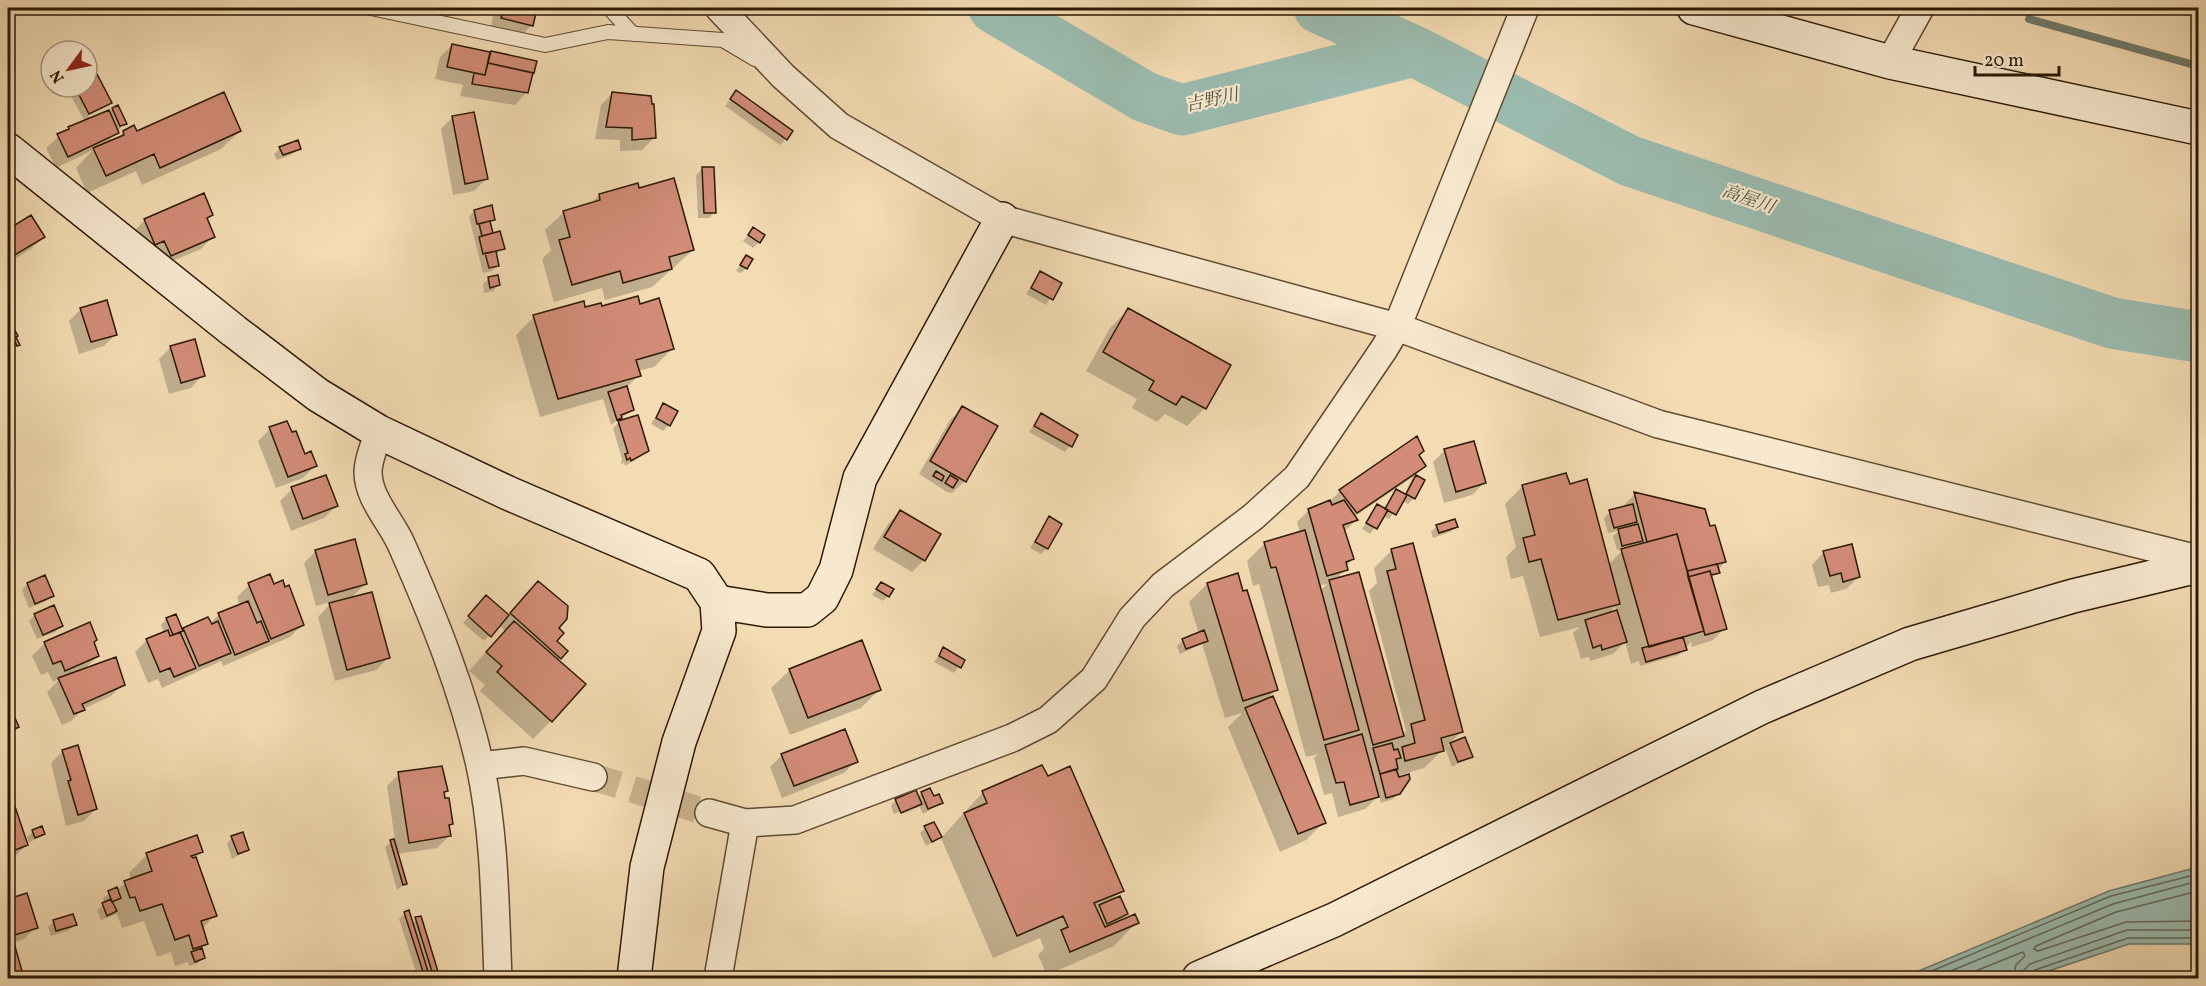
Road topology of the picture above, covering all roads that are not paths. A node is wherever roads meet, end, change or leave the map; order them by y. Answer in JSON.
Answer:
{"nodes":[{"id":1,"x":371,"y":8,"type":"edge"},
{"id":2,"x":609,"y":8,"type":"edge"},
{"id":3,"x":719,"y":8,"type":"edge"},
{"id":4,"x":1525,"y":8,"type":"edge"},
{"id":5,"x":1694,"y":8,"type":"edge"},
{"id":6,"x":1920,"y":8,"type":"edge"},
{"id":7,"x":633,"y":34,"type":"junction"},
{"id":8,"x":1890,"y":62,"type":"junction"},
{"id":9,"x":783,"y":76,"type":"junction"},
{"id":10,"x":2199,"y":128,"type":"edge"},
{"id":11,"x":8,"y":150,"type":"edge"},
{"id":12,"x":1002,"y":219,"type":"junction"},
{"id":13,"x":1398,"y":321,"type":"junction"},
{"id":14,"x":378,"y":432,"type":"junction"},
{"id":15,"x":2199,"y":559,"type":"edge"},
{"id":16,"x":2199,"y":566,"type":"edge"},
{"id":17,"x":717,"y":602,"type":"junction"},
{"id":18,"x":480,"y":765,"type":"junction"},
{"id":19,"x":593,"y":777,"type":"tunnel mouth"},
{"id":20,"x":709,"y":813,"type":"tunnel mouth"},
{"id":21,"x":745,"y":823,"type":"junction"},
{"id":22,"x":498,"y":978,"type":"edge"},
{"id":23,"x":634,"y":978,"type":"edge"},
{"id":24,"x":718,"y":978,"type":"edge"},
{"id":25,"x":1199,"y":978,"type":"edge"}],
"edges":[{"from":1,"to":7,"type":"lane"},
{"from":2,"to":7,"type":"lane"},
{"from":3,"to":9,"type":"street"},
{"from":4,"to":13,"type":"street"},
{"from":5,"to":8,"type":"street"},
{"from":6,"to":8,"type":"street"},
{"from":7,"to":9,"type":"lane"},
{"from":8,"to":10,"type":"street"},
{"from":9,"to":12,"type":"street"},
{"from":11,"to":14,"type":"street"},
{"from":12,"to":13,"type":"street"},
{"from":12,"to":17,"type":"street"},
{"from":13,"to":15,"type":"street"},
{"from":13,"to":21,"type":"street"},
{"from":14,"to":17,"type":"street"},
{"from":14,"to":18,"type":"street"},
{"from":16,"to":25,"type":"street"},
{"from":17,"to":23,"type":"street"},
{"from":18,"to":19,"type":"street"},
{"from":18,"to":22,"type":"street"},
{"from":20,"to":21,"type":"street"},
{"from":21,"to":24,"type":"street"}]}
